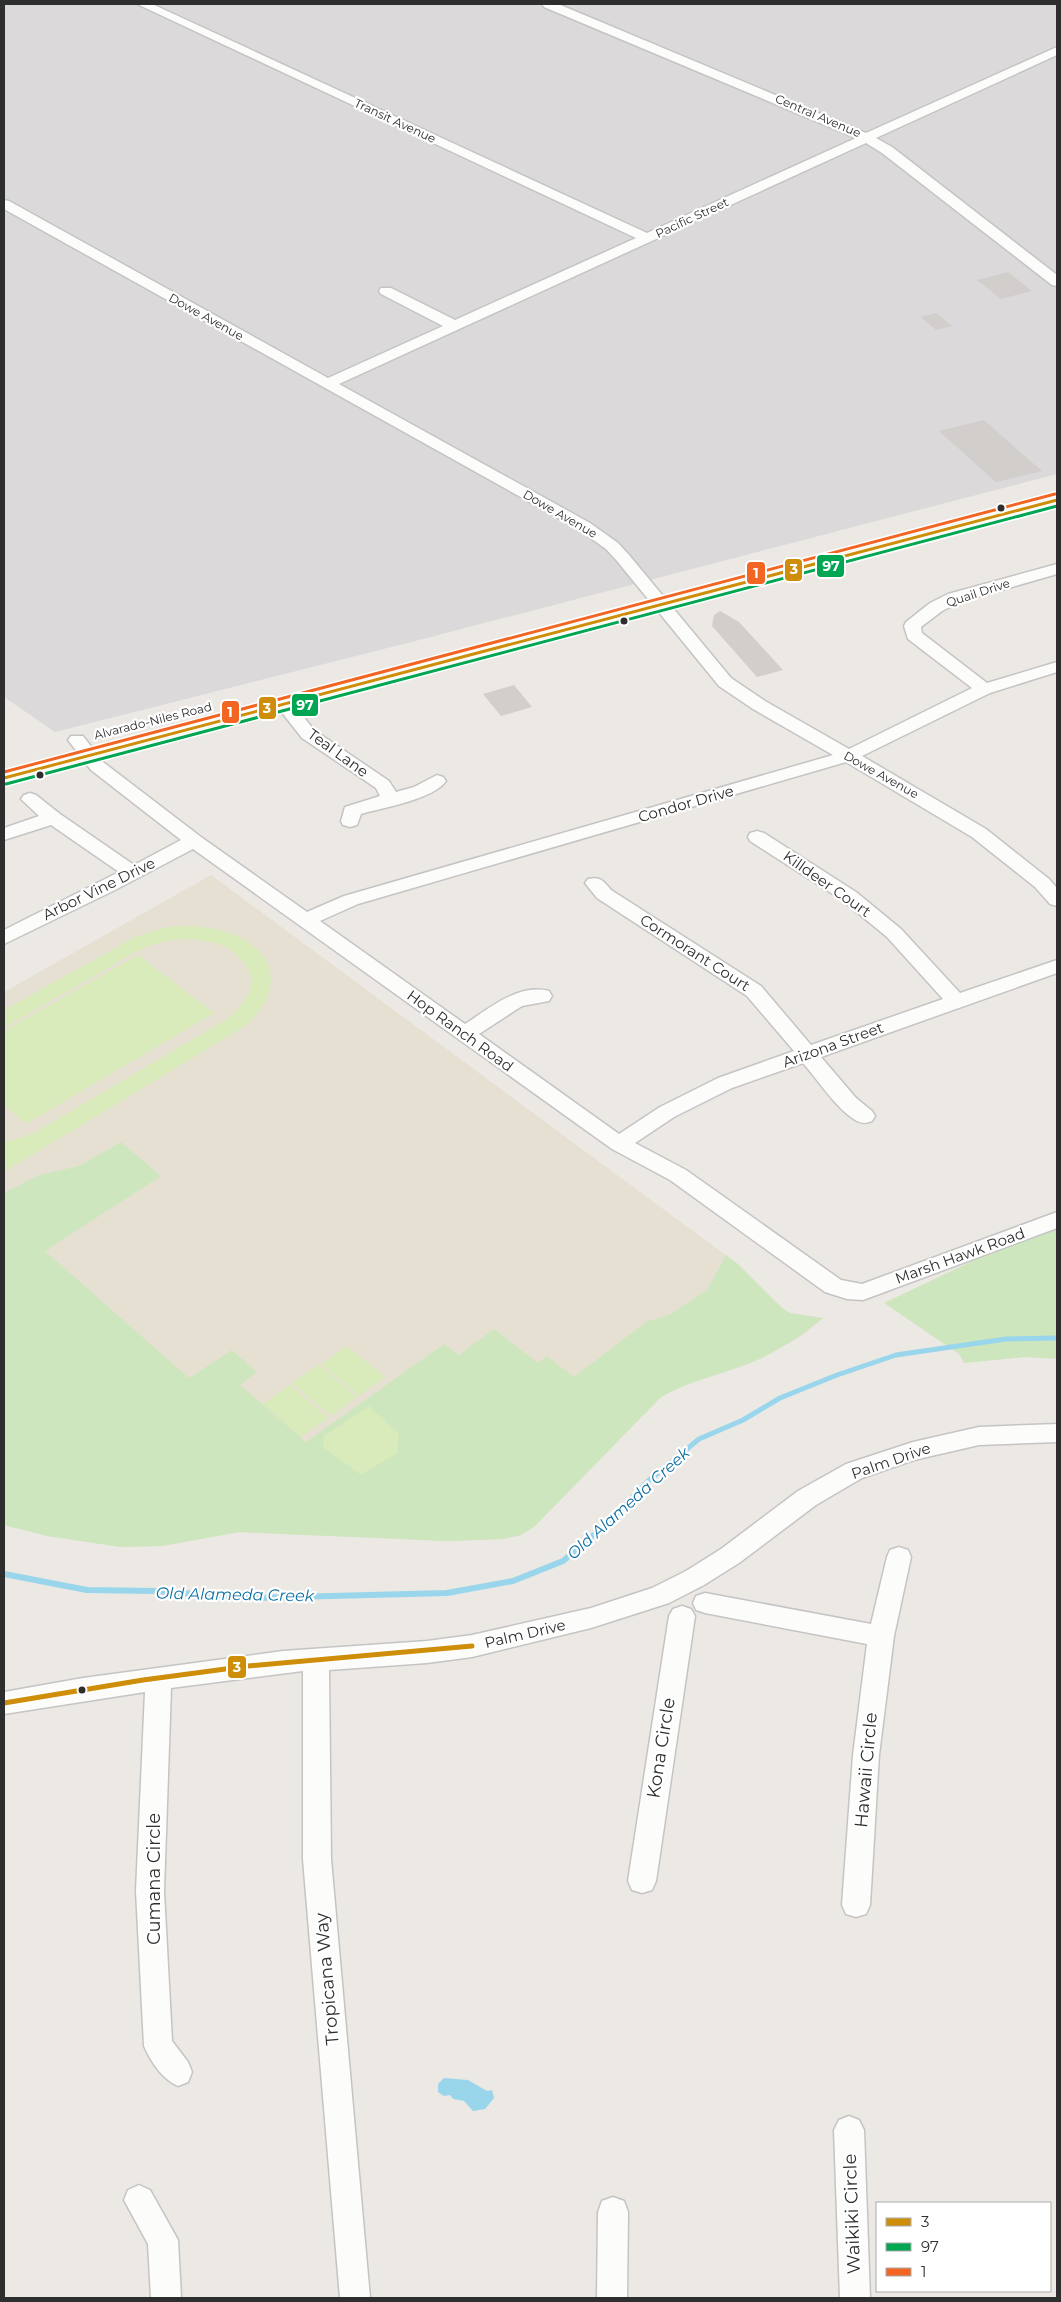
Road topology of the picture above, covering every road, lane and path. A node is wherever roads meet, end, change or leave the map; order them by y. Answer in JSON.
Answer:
{"nodes":[{"id":1,"x":143,"y":4,"type":"edge"},
{"id":2,"x":548,"y":4,"type":"edge"},
{"id":3,"x":1057,"y":51,"type":"edge"},
{"id":4,"x":867,"y":138,"type":"junction"},
{"id":5,"x":4,"y":204,"type":"edge"},
{"id":6,"x":647,"y":238,"type":"junction"},
{"id":7,"x":1057,"y":282,"type":"edge"},
{"id":8,"x":386,"y":291,"type":"dead end"},
{"id":9,"x":455,"y":326,"type":"junction"},
{"id":10,"x":327,"y":384,"type":"junction"},
{"id":11,"x":1057,"y":485,"type":"edge"},
{"id":12,"x":1057,"y":500,"type":"edge"},
{"id":13,"x":1057,"y":569,"type":"edge"},
{"id":14,"x":655,"y":598,"type":"junction"},
{"id":15,"x":1057,"y":668,"type":"edge"},
{"id":16,"x":984,"y":689,"type":"junction"},
{"id":17,"x":285,"y":706,"type":"junction"},
{"id":18,"x":83,"y":748,"type":"junction"},
{"id":19,"x":848,"y":756,"type":"junction"},
{"id":20,"x":4,"y":759,"type":"edge"},
{"id":21,"x":4,"y":778,"type":"edge"},
{"id":22,"x":437,"y":781,"type":"dead end"},
{"id":23,"x":30,"y":799,"type":"dead end"},
{"id":24,"x":391,"y":799,"type":"junction"},
{"id":25,"x":53,"y":818,"type":"junction"},
{"id":26,"x":350,"y":821,"type":"dead end"},
{"id":27,"x":4,"y":834,"type":"edge"},
{"id":28,"x":756,"y":837,"type":"dead end"},
{"id":29,"x":194,"y":841,"type":"junction"},
{"id":30,"x":133,"y":873,"type":"junction"},
{"id":31,"x":595,"y":883,"type":"dead end"},
{"id":32,"x":1057,"y":900,"type":"edge"},
{"id":33,"x":306,"y":920,"type":"junction"},
{"id":34,"x":4,"y":938,"type":"edge"},
{"id":35,"x":1057,"y":966,"type":"edge"},
{"id":36,"x":542,"y":996,"type":"dead end"},
{"id":37,"x":956,"y":1001,"type":"junction"},
{"id":38,"x":464,"y":1034,"type":"junction"},
{"id":39,"x":807,"y":1055,"type":"junction"},
{"id":40,"x":865,"y":1116,"type":"dead end"},
{"id":41,"x":619,"y":1144,"type":"junction"},
{"id":42,"x":1057,"y":1220,"type":"edge"},
{"id":43,"x":863,"y":1292,"type":"joint"},
{"id":44,"x":1057,"y":1433,"type":"edge"},
{"id":45,"x":899,"y":1557,"type":"dead end"},
{"id":46,"x":695,"y":1578,"type":"junction"},
{"id":47,"x":660,"y":1596,"type":"junction"},
{"id":48,"x":705,"y":1603,"type":"junction"},
{"id":49,"x":682,"y":1616,"type":"junction"},
{"id":50,"x":881,"y":1636,"type":"junction"},
{"id":51,"x":316,"y":1659,"type":"junction"},
{"id":52,"x":158,"y":1680,"type":"junction"},
{"id":53,"x":4,"y":1703,"type":"edge"},
{"id":54,"x":642,"y":1881,"type":"dead end"},
{"id":55,"x":856,"y":1905,"type":"dead end"},
{"id":56,"x":178,"y":2072,"type":"dead end"},
{"id":57,"x":849,"y":2130,"type":"dead end"},
{"id":58,"x":139,"y":2200,"type":"dead end"},
{"id":59,"x":613,"y":2212,"type":"dead end"},
{"id":60,"x":166,"y":2298,"type":"edge"},
{"id":61,"x":356,"y":2298,"type":"edge"},
{"id":62,"x":612,"y":2298,"type":"edge"},
{"id":63,"x":855,"y":2298,"type":"edge"}],
"edges":[{"from":1,"to":6,"type":"street","name":"Transit Avenue"},
{"from":2,"to":4,"type":"street","name":"Central Avenue"},
{"from":3,"to":4,"type":"street","name":"Pacific Street"},
{"from":4,"to":6,"type":"street","name":"Pacific Street"},
{"from":4,"to":7,"type":"street","name":"Central Avenue"},
{"from":5,"to":10,"type":"street","name":"Dowe Avenue"},
{"from":6,"to":9,"type":"street","name":"Pacific Street"},
{"from":8,"to":9,"type":"street"},
{"from":9,"to":10,"type":"street","name":"Pacific Street"},
{"from":10,"to":14,"type":"street","name":"Dowe Avenue"},
{"from":11,"to":14,"type":"main road","name":"Alvarado-Niles Road"},
{"from":12,"to":14,"type":"main road","name":"Alvarado-Niles Road"},
{"from":13,"to":16,"type":"street","name":"Quail Drive"},
{"from":14,"to":17,"type":"main road","name":"Alvarado-Niles Road"},
{"from":14,"to":18,"type":"main road","name":"Alvarado-Niles Road"},
{"from":14,"to":19,"type":"street","name":"Dowe Avenue"},
{"from":15,"to":16,"type":"street","name":"Condor Drive"},
{"from":16,"to":19,"type":"street","name":"Condor Drive"},
{"from":17,"to":18,"type":"main road","name":"Alvarado-Niles Road"},
{"from":17,"to":24,"type":"street","name":"Teal Lane"},
{"from":18,"to":20,"type":"main road","name":"Alvarado-Niles Road"},
{"from":18,"to":21,"type":"main road","name":"Alvarado-Niles Road"},
{"from":18,"to":29,"type":"street","name":"Hop Ranch Road"},
{"from":19,"to":32,"type":"street","name":"Dowe Avenue"},
{"from":19,"to":33,"type":"street","name":"Condor Drive"},
{"from":22,"to":24,"type":"street"},
{"from":23,"to":25,"type":"street"},
{"from":24,"to":26,"type":"street"},
{"from":25,"to":27,"type":"street"},
{"from":25,"to":30,"type":"street"},
{"from":28,"to":37,"type":"street","name":"Killdeer Court"},
{"from":29,"to":30,"type":"street","name":"Arbor Vine Drive"},
{"from":29,"to":33,"type":"street","name":"Hop Ranch Road"},
{"from":30,"to":34,"type":"street","name":"Arbor Vine Drive"},
{"from":31,"to":39,"type":"street","name":"Cormorant Court"},
{"from":33,"to":38,"type":"street","name":"Hop Ranch Road"},
{"from":35,"to":37,"type":"street","name":"Arizona Street"},
{"from":36,"to":38,"type":"street"},
{"from":37,"to":39,"type":"street","name":"Arizona Street"},
{"from":38,"to":41,"type":"street","name":"Hop Ranch Road"},
{"from":39,"to":40,"type":"street","name":"Cormorant Court"},
{"from":39,"to":41,"type":"street","name":"Arizona Street"},
{"from":41,"to":43,"type":"street","name":"Hop Ranch Road"},
{"from":42,"to":43,"type":"street","name":"Marsh Hawk Road"},
{"from":44,"to":46,"type":"street","name":"Palm Drive"},
{"from":45,"to":50,"type":"street","name":"Hawaii Circle"},
{"from":46,"to":47,"type":"street","name":"Palm Drive"},
{"from":46,"to":48,"type":"street"},
{"from":47,"to":49,"type":"street"},
{"from":47,"to":51,"type":"street","name":"Palm Drive"},
{"from":48,"to":49,"type":"street"},
{"from":48,"to":50,"type":"street"},
{"from":49,"to":54,"type":"street","name":"Kona Circle"},
{"from":50,"to":55,"type":"street","name":"Hawaii Circle"},
{"from":51,"to":52,"type":"street","name":"Palm Drive"},
{"from":51,"to":61,"type":"street","name":"Tropicana Way"},
{"from":52,"to":53,"type":"street","name":"Palm Drive"},
{"from":52,"to":56,"type":"street","name":"Cumana Circle"},
{"from":57,"to":63,"type":"street","name":"Waikiki Circle"},
{"from":58,"to":60,"type":"street"},
{"from":59,"to":62,"type":"street"}]}
